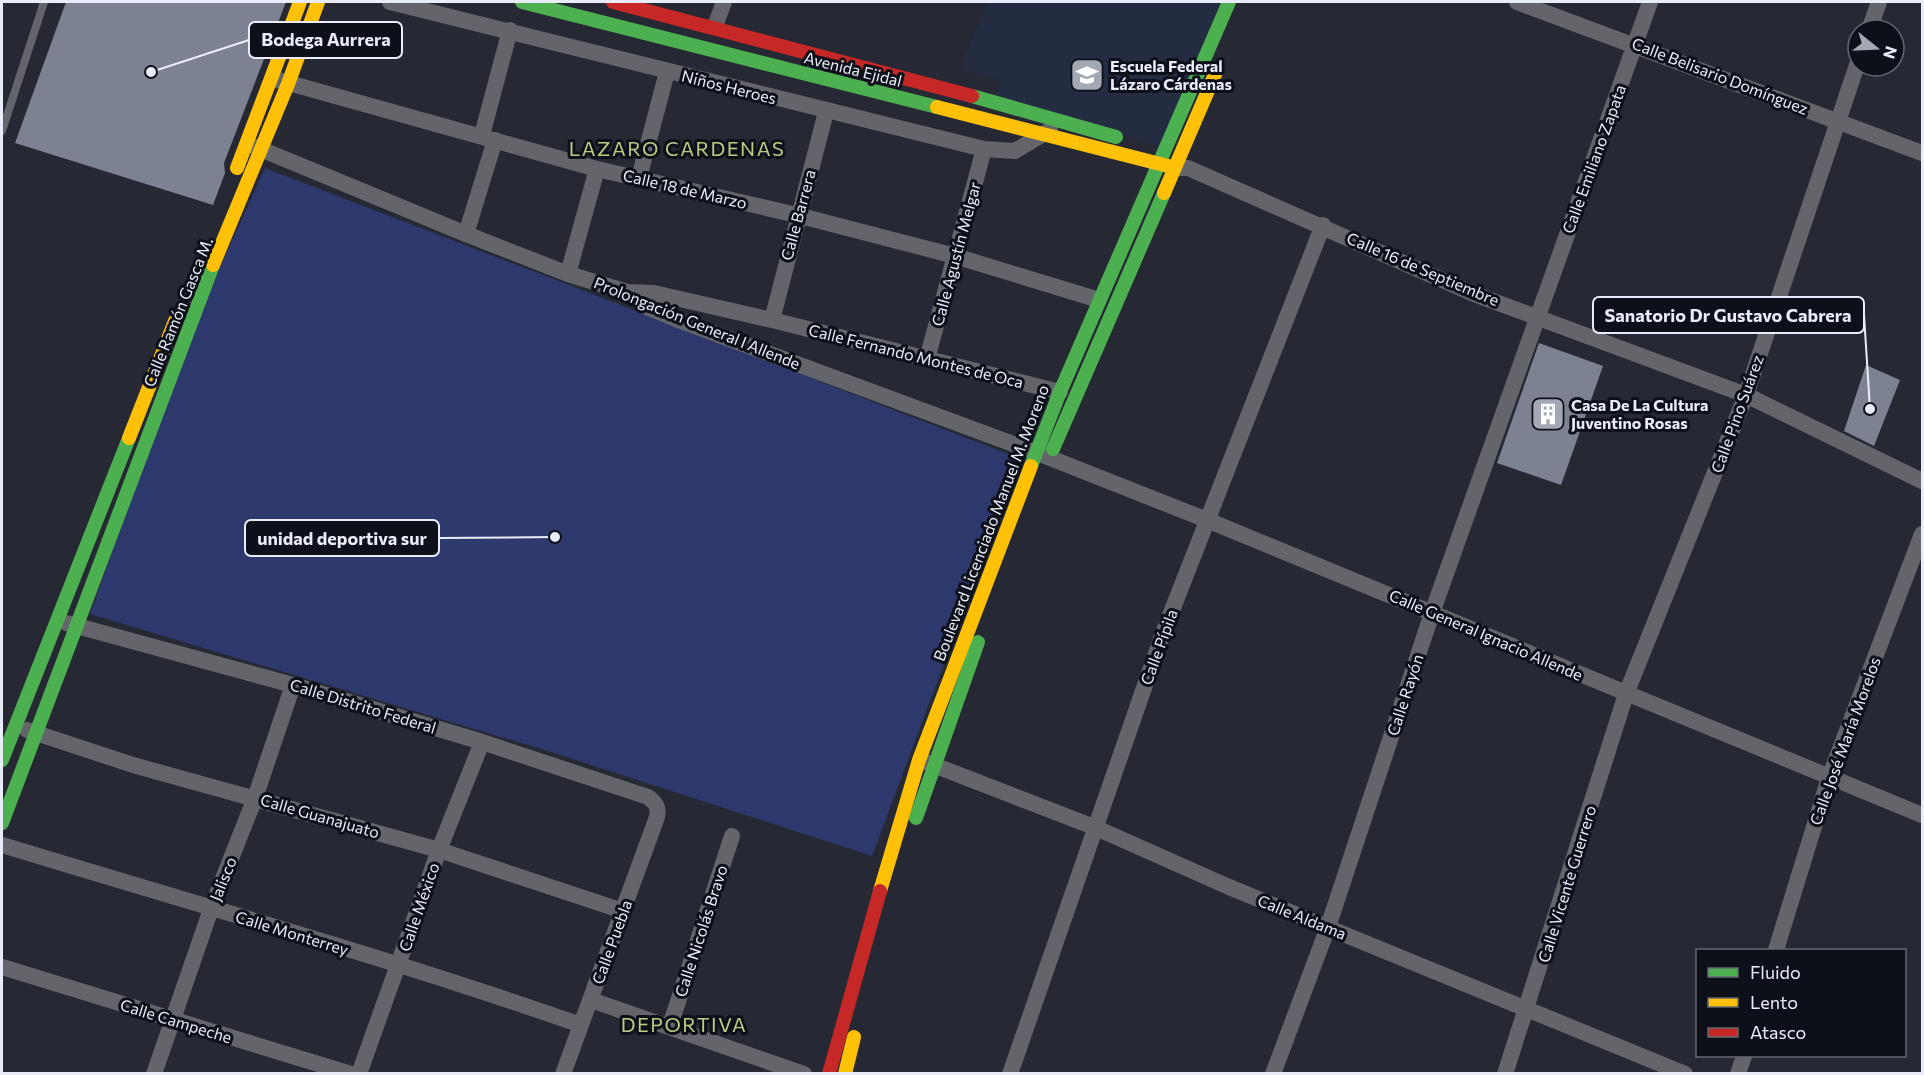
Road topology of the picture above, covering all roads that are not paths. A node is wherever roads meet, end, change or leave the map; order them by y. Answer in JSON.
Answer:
{"nodes":[{"id":1,"x":44,"y":2,"type":"edge"},
{"id":2,"x":300,"y":2,"type":"edge"},
{"id":3,"x":318,"y":2,"type":"edge"},
{"id":4,"x":390,"y":2,"type":"edge"},
{"id":5,"x":522,"y":2,"type":"edge"},
{"id":6,"x":613,"y":2,"type":"edge"},
{"id":7,"x":724,"y":2,"type":"edge"},
{"id":8,"x":1229,"y":2,"type":"edge"},
{"id":9,"x":1517,"y":2,"type":"edge"},
{"id":10,"x":1650,"y":2,"type":"edge"},
{"id":11,"x":1879,"y":2,"type":"edge"},
{"id":12,"x":1873,"y":18,"type":"edge"},
{"id":13,"x":716,"y":26,"type":"junction"},
{"id":14,"x":510,"y":30,"type":"junction"},
{"id":15,"x":1636,"y":44,"type":"junction"},
{"id":16,"x":1208,"y":53,"type":"junction"},
{"id":17,"x":667,"y":72,"type":"junction"},
{"id":18,"x":1852,"y":78,"type":"edge"},
{"id":19,"x":280,"y":81,"type":"junction"},
{"id":20,"x":826,"y":112,"type":"junction"},
{"id":21,"x":1837,"y":121,"type":"junction"},
{"id":22,"x":1064,"y":122,"type":"junction"},
{"id":23,"x":2,"y":131,"type":"edge"},
{"id":24,"x":1044,"y":134,"type":"junction"},
{"id":25,"x":489,"y":138,"type":"junction"},
{"id":26,"x":254,"y":147,"type":"junction"},
{"id":27,"x":984,"y":149,"type":"junction"},
{"id":28,"x":1923,"y":153,"type":"edge"},
{"id":29,"x":1174,"y":162,"type":"junction"},
{"id":30,"x":597,"y":169,"type":"junction"},
{"id":31,"x":639,"y":178,"type":"junction"},
{"id":32,"x":230,"y":185,"type":"dead end"},
{"id":33,"x":797,"y":215,"type":"junction"},
{"id":34,"x":1323,"y":225,"type":"junction"},
{"id":35,"x":466,"y":234,"type":"junction"},
{"id":36,"x":956,"y":256,"type":"junction"},
{"id":37,"x":568,"y":274,"type":"junction"},
{"id":38,"x":627,"y":292,"type":"junction"},
{"id":39,"x":1099,"y":300,"type":"junction"},
{"id":40,"x":182,"y":303,"type":"dead end"},
{"id":41,"x":1537,"y":315,"type":"junction"},
{"id":42,"x":772,"y":320,"type":"junction"},
{"id":43,"x":173,"y":325,"type":"junction"},
{"id":44,"x":186,"y":332,"type":"junction"},
{"id":45,"x":927,"y":359,"type":"junction"},
{"id":46,"x":1060,"y":392,"type":"junction"},
{"id":47,"x":1746,"y":395,"type":"junction"},
{"id":48,"x":1042,"y":455,"type":"junction"},
{"id":49,"x":1923,"y":481,"type":"edge"},
{"id":50,"x":97,"y":517,"type":"junction"},
{"id":51,"x":1207,"y":520,"type":"junction"},
{"id":52,"x":115,"y":524,"type":"junction"},
{"id":53,"x":1923,"y":534,"type":"edge"},
{"id":54,"x":1432,"y":613,"type":"junction"},
{"id":55,"x":59,"y":620,"type":"junction"},
{"id":56,"x":74,"y":631,"type":"junction"},
{"id":57,"x":293,"y":685,"type":"junction"},
{"id":58,"x":1626,"y":694,"type":"junction"},
{"id":59,"x":15,"y":725,"type":"junction"},
{"id":60,"x":35,"y":734,"type":"junction"},
{"id":61,"x":482,"y":742,"type":"junction"},
{"id":62,"x":2,"y":760,"type":"edge"},
{"id":63,"x":927,"y":762,"type":"junction"},
{"id":64,"x":1829,"y":778,"type":"junction"},
{"id":65,"x":255,"y":798,"type":"junction"},
{"id":66,"x":659,"y":810,"type":"joint"},
{"id":67,"x":1923,"y":815,"type":"edge"},
{"id":68,"x":2,"y":823,"type":"edge"},
{"id":69,"x":1094,"y":827,"type":"junction"},
{"id":70,"x":732,"y":836,"type":"dead end"},
{"id":71,"x":2,"y":845,"type":"edge"},
{"id":72,"x":439,"y":850,"type":"junction"},
{"id":73,"x":211,"y":909,"type":"junction"},
{"id":74,"x":623,"y":911,"type":"junction"},
{"id":75,"x":1328,"y":927,"type":"junction"},
{"id":76,"x":1777,"y":949,"type":"edge"},
{"id":77,"x":398,"y":966,"type":"junction"},
{"id":78,"x":2,"y":968,"type":"edge"},
{"id":79,"x":591,"y":1000,"type":"junction"},
{"id":80,"x":1527,"y":1010,"type":"junction"},
{"id":81,"x":174,"y":1021,"type":"junction"},
{"id":82,"x":581,"y":1025,"type":"junction"},
{"id":83,"x":670,"y":1026,"type":"junction"},
{"id":84,"x":1744,"y":1057,"type":"edge"},
{"id":85,"x":154,"y":1074,"type":"edge"},
{"id":86,"x":351,"y":1074,"type":"edge"},
{"id":87,"x":359,"y":1074,"type":"edge"},
{"id":88,"x":562,"y":1074,"type":"edge"},
{"id":89,"x":804,"y":1074,"type":"edge"},
{"id":90,"x":829,"y":1074,"type":"edge"},
{"id":91,"x":845,"y":1074,"type":"edge"},
{"id":92,"x":1010,"y":1074,"type":"edge"},
{"id":93,"x":1273,"y":1074,"type":"edge"},
{"id":94,"x":1505,"y":1074,"type":"edge"},
{"id":95,"x":1685,"y":1074,"type":"edge"},
{"id":96,"x":1738,"y":1074,"type":"edge"}],
"edges":[{"from":1,"to":23,"type":"lane"},
{"from":2,"to":19,"type":"main road","name":"Calle Ramón Gasca M."},
{"from":3,"to":19,"type":"main road","name":"Calle Ramón Gasca M."},
{"from":4,"to":14,"type":"street","name":"Niños Heroes"},
{"from":5,"to":24,"type":"main road","name":"Avenida Ejidal"},
{"from":6,"to":13,"type":"main road","name":"Avenida Ejidal"},
{"from":7,"to":13,"type":"street"},
{"from":8,"to":16,"type":"main road","name":"Boulevard Licenciado Manuel M. Moreno"},
{"from":9,"to":15,"type":"street","name":"Calle Belisario Domínguez"},
{"from":10,"to":15,"type":"street","name":"Calle Emiliano Zapata"},
{"from":11,"to":12,"type":"street"},
{"from":13,"to":22,"type":"main road","name":"Avenida Ejidal"},
{"from":14,"to":17,"type":"street","name":"Niños Heroes"},
{"from":14,"to":25,"type":"street"},
{"from":15,"to":21,"type":"street","name":"Calle Belisario Domínguez"},
{"from":15,"to":41,"type":"street","name":"Calle Emiliano Zapata"},
{"from":16,"to":29,"type":"main road","name":"Boulevard Licenciado Manuel M. Moreno"},
{"from":16,"to":29,"type":"main road","name":"Boulevard Licenciado Manuel M. Moreno"},
{"from":17,"to":20,"type":"street","name":"Niños Heroes"},
{"from":17,"to":31,"type":"street"},
{"from":18,"to":21,"type":"street","name":"Calle Pino Suárez"},
{"from":19,"to":25,"type":"street","name":"Calle 18 de Marzo"},
{"from":19,"to":26,"type":"main road","name":"Calle Ramón Gasca M."},
{"from":20,"to":27,"type":"street","name":"Niños Heroes"},
{"from":20,"to":33,"type":"street","name":"Calle Barrera"},
{"from":21,"to":28,"type":"street","name":"Calle Belisario Domínguez"},
{"from":21,"to":47,"type":"street","name":"Calle Pino Suárez"},
{"from":22,"to":24,"type":"street","name":"Niños Heroes"},
{"from":22,"to":29,"type":"main road","name":"Avenida Ejidal"},
{"from":24,"to":27,"type":"street","name":"Niños Heroes"},
{"from":24,"to":29,"type":"main road","name":"Avenida Ejidal"},
{"from":25,"to":30,"type":"street","name":"Calle 18 de Marzo"},
{"from":25,"to":35,"type":"street"},
{"from":26,"to":32,"type":"main road","name":"Calle Ramón Gasca M."},
{"from":26,"to":35,"type":"street","name":"Prolongación General I Allende"},
{"from":26,"to":44,"type":"main road","name":"Calle Ramón Gasca M."},
{"from":27,"to":36,"type":"street","name":"Calle Agustín Melgar"},
{"from":29,"to":34,"type":"street","name":"Calle 16 de Septiembre"},
{"from":29,"to":39,"type":"main road","name":"Boulevard Licenciado Manuel M. Moreno"},
{"from":29,"to":48,"type":"main road","name":"Boulevard Licenciado Manuel M. Moreno"},
{"from":30,"to":31,"type":"street","name":"Calle 18 de Marzo"},
{"from":30,"to":37,"type":"street"},
{"from":31,"to":33,"type":"street","name":"Calle 18 de Marzo"},
{"from":33,"to":36,"type":"street","name":"Calle 18 de Marzo"},
{"from":33,"to":42,"type":"street","name":"Calle Barrera"},
{"from":34,"to":41,"type":"street","name":"Calle 16 de Septiembre"},
{"from":34,"to":51,"type":"street","name":"Calle Pípila"},
{"from":35,"to":37,"type":"street","name":"Prolongación General I Allende"},
{"from":36,"to":39,"type":"street","name":"Calle 18 de Marzo"},
{"from":36,"to":45,"type":"street","name":"Calle Agustín Melgar"},
{"from":37,"to":38,"type":"street","name":"Prolongación General I Allende"},
{"from":38,"to":42,"type":"street","name":"Calle Fernando Montes de Oca"},
{"from":38,"to":48,"type":"street","name":"Prolongación General I Allende"},
{"from":39,"to":46,"type":"main road","name":"Boulevard Licenciado Manuel M. Moreno"},
{"from":40,"to":43,"type":"main road","name":"Calle Ramón Gasca M."},
{"from":41,"to":47,"type":"street","name":"Calle 16 de Septiembre"},
{"from":41,"to":54,"type":"street","name":"Calle Rayón"},
{"from":42,"to":45,"type":"street","name":"Calle Fernando Montes de Oca"},
{"from":43,"to":44,"type":"main road"},
{"from":43,"to":50,"type":"main road","name":"Calle Ramón Gasca M."},
{"from":44,"to":52,"type":"main road","name":"Calle Ramón Gasca M."},
{"from":45,"to":46,"type":"street","name":"Calle Fernando Montes de Oca"},
{"from":46,"to":48,"type":"main road","name":"Boulevard Licenciado Manuel M. Moreno"},
{"from":47,"to":49,"type":"street","name":"Calle 16 de Septiembre"},
{"from":47,"to":58,"type":"street","name":"Calle Pino Suárez"},
{"from":48,"to":51,"type":"street","name":"Calle General Ignacio Allende"},
{"from":48,"to":63,"type":"main road","name":"Boulevard Licenciado Manuel M. Moreno"},
{"from":50,"to":52,"type":"main road"},
{"from":50,"to":55,"type":"main road","name":"Calle Ramón Gasca M."},
{"from":51,"to":54,"type":"street","name":"Calle General Ignacio Allende"},
{"from":51,"to":69,"type":"street","name":"Calle Pípila"},
{"from":52,"to":56,"type":"main road","name":"Calle Ramón Gasca M."},
{"from":53,"to":64,"type":"street","name":"Calle José María Morelos"},
{"from":54,"to":58,"type":"street","name":"Calle General Ignacio Allende"},
{"from":54,"to":75,"type":"street","name":"Calle Rayón"},
{"from":55,"to":56,"type":"street","name":"Calle Distrito Federal"},
{"from":55,"to":59,"type":"main road","name":"Calle Ramón Gasca M."},
{"from":56,"to":57,"type":"street","name":"Calle Distrito Federal"},
{"from":56,"to":60,"type":"main road","name":"Calle Ramón Gasca M."},
{"from":57,"to":61,"type":"street","name":"Calle Distrito Federal"},
{"from":57,"to":65,"type":"street","name":"Jalisco"},
{"from":58,"to":64,"type":"street","name":"Calle General Ignacio Allende"},
{"from":58,"to":80,"type":"street","name":"Calle Vicente Guerrero"},
{"from":59,"to":60,"type":"street","name":"Calle Guanajuato"},
{"from":59,"to":62,"type":"main road","name":"Calle Ramón Gasca M."},
{"from":60,"to":65,"type":"street","name":"Calle Guanajuato"},
{"from":60,"to":68,"type":"main road","name":"Calle Ramón Gasca M."},
{"from":61,"to":66,"type":"street","name":"Calle Distrito Federal"},
{"from":61,"to":72,"type":"street","name":"Calle México"},
{"from":63,"to":69,"type":"street","name":"Calle Aldama"},
{"from":63,"to":90,"type":"main road","name":"Boulevard Licenciado Manuel M. Moreno"},
{"from":63,"to":91,"type":"main road","name":"Boulevard Licenciado Manuel M. Moreno"},
{"from":64,"to":67,"type":"street","name":"Calle General Ignacio Allende"},
{"from":64,"to":76,"type":"street","name":"Calle José María Morelos"},
{"from":65,"to":72,"type":"street","name":"Calle Guanajuato"},
{"from":65,"to":73,"type":"street","name":"Jalisco"},
{"from":66,"to":74,"type":"street","name":"Calle Puebla"},
{"from":69,"to":75,"type":"street","name":"Calle Aldama"},
{"from":69,"to":92,"type":"street","name":"Calle Pípila"},
{"from":70,"to":83,"type":"street","name":"Calle Nicolás Bravo"},
{"from":71,"to":73,"type":"street","name":"Calle Monterrey"},
{"from":72,"to":74,"type":"street","name":"Calle Guanajuato"},
{"from":72,"to":77,"type":"street","name":"Calle México"},
{"from":73,"to":77,"type":"street","name":"Calle Monterrey"},
{"from":73,"to":81,"type":"street","name":"Jalisco"},
{"from":74,"to":79,"type":"street","name":"Calle Puebla"},
{"from":75,"to":80,"type":"street","name":"Calle Aldama"},
{"from":75,"to":93,"type":"street","name":"Calle Rayón"},
{"from":77,"to":82,"type":"street","name":"Calle Monterrey"},
{"from":77,"to":87,"type":"street","name":"Calle México"},
{"from":78,"to":81,"type":"street","name":"Calle Campeche"},
{"from":79,"to":82,"type":"street","name":"Calle Puebla"},
{"from":79,"to":83,"type":"street"},
{"from":80,"to":94,"type":"street","name":"Calle Vicente Guerrero"},
{"from":80,"to":95,"type":"street","name":"Calle Aldama"},
{"from":81,"to":85,"type":"street","name":"Jalisco"},
{"from":81,"to":86,"type":"street","name":"Calle Campeche"},
{"from":82,"to":88,"type":"street","name":"Calle Puebla"},
{"from":83,"to":89,"type":"street"},
{"from":84,"to":96,"type":"street"}]}
